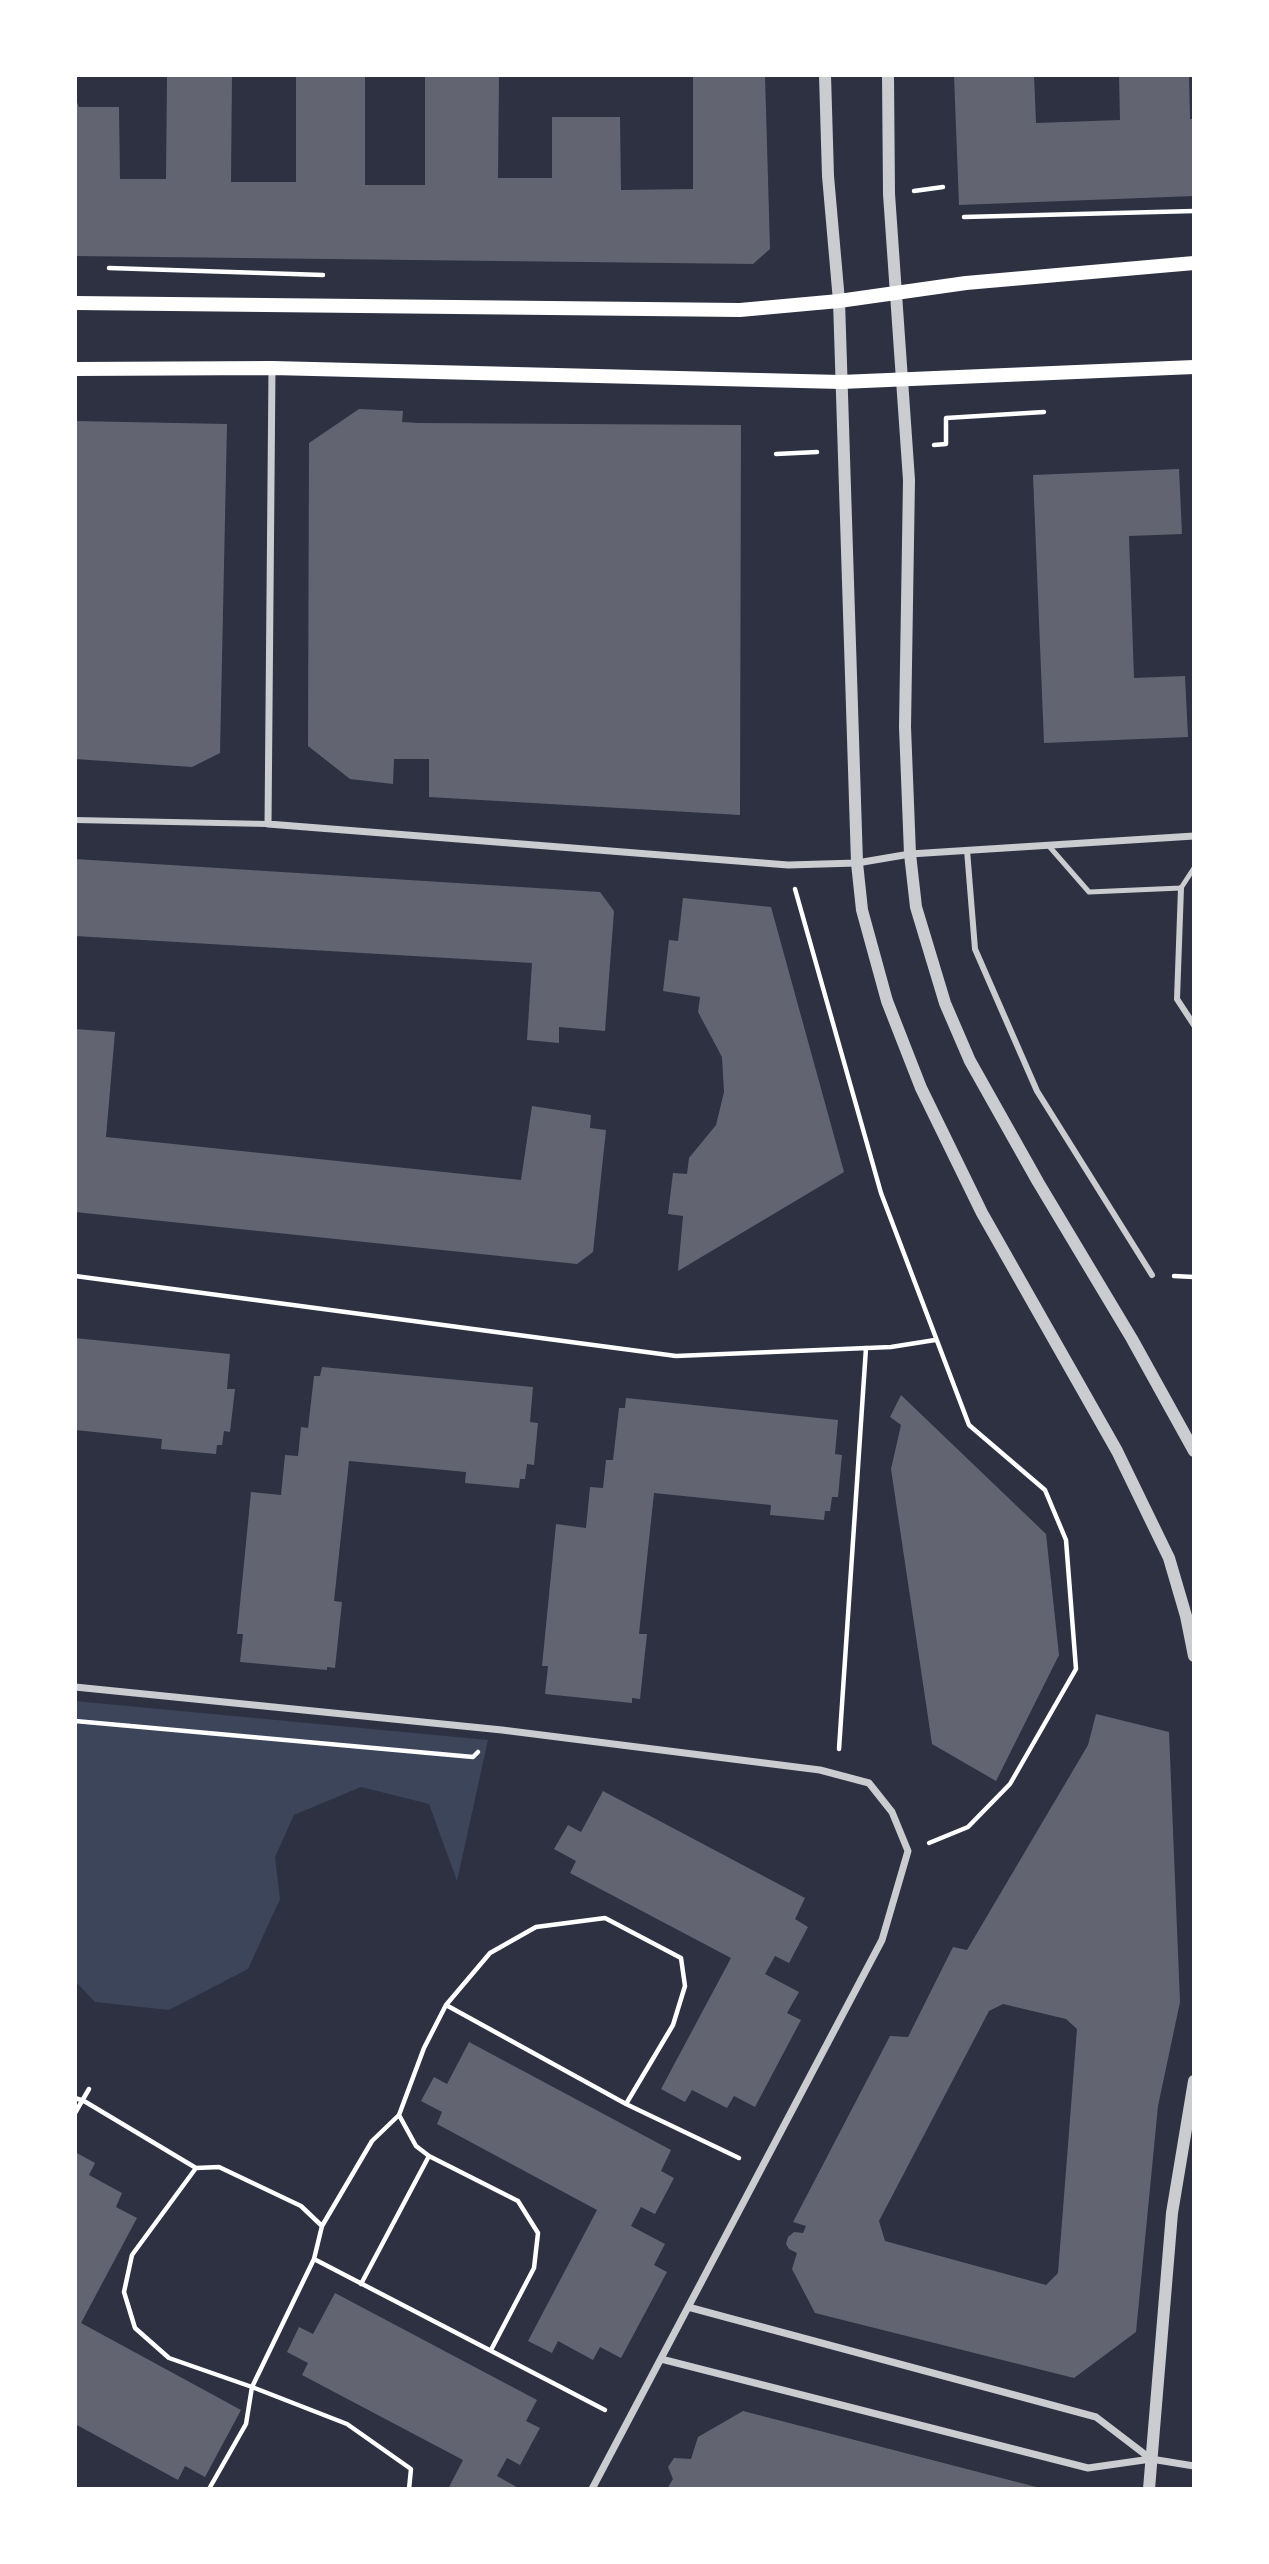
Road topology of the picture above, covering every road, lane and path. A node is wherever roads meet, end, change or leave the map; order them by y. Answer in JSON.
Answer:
{"nodes":[{"id":1,"x":825,"y":75,"type":"edge"},
{"id":2,"x":888,"y":75,"type":"edge"},
{"id":3,"x":1194,"y":211,"type":"edge"},
{"id":4,"x":964,"y":217,"type":"dead end"},
{"id":5,"x":1194,"y":263,"type":"edge"},
{"id":6,"x":897,"y":293,"type":"junction"},
{"id":7,"x":839,"y":301,"type":"junction"},
{"id":8,"x":75,"y":303,"type":"edge"},
{"id":9,"x":272,"y":368,"type":"junction"},
{"id":10,"x":1194,"y":368,"type":"edge"},
{"id":11,"x":75,"y":369,"type":"edge"},
{"id":12,"x":902,"y":377,"type":"junction"},
{"id":13,"x":841,"y":382,"type":"junction"},
{"id":14,"x":75,"y":820,"type":"edge"},
{"id":15,"x":268,"y":824,"type":"junction"},
{"id":16,"x":1194,"y":836,"type":"edge"},
{"id":17,"x":1048,"y":845,"type":"junction"},
{"id":18,"x":967,"y":850,"type":"junction"},
{"id":19,"x":910,"y":854,"type":"junction"},
{"id":20,"x":857,"y":863,"type":"junction"},
{"id":21,"x":788,"y":865,"type":"junction"},
{"id":22,"x":1194,"y":868,"type":"edge"},
{"id":23,"x":1181,"y":888,"type":"junction"},
{"id":24,"x":1194,"y":1025,"type":"edge"},
{"id":25,"x":1153,"y":1275,"type":"dead end"},
{"id":26,"x":75,"y":1276,"type":"edge"},
{"id":27,"x":935,"y":1340,"type":"junction"},
{"id":28,"x":866,"y":1348,"type":"junction"},
{"id":29,"x":1194,"y":1451,"type":"edge"},
{"id":30,"x":1194,"y":1656,"type":"edge"},
{"id":31,"x":75,"y":1687,"type":"edge"},
{"id":32,"x":75,"y":1721,"type":"edge"},
{"id":33,"x":502,"y":1730,"type":"junction"},
{"id":34,"x":837,"y":1774,"type":"junction"},
{"id":35,"x":908,"y":1851,"type":"junction"},
{"id":36,"x":446,"y":2006,"type":"junction"},
{"id":37,"x":1194,"y":2081,"type":"edge"},
{"id":38,"x":89,"y":2089,"type":"dead end"},
{"id":39,"x":75,"y":2098,"type":"edge"},
{"id":40,"x":84,"y":2101,"type":"junction"},
{"id":41,"x":626,"y":2105,"type":"junction"},
{"id":42,"x":75,"y":2113,"type":"edge"},
{"id":43,"x":399,"y":2115,"type":"junction"},
{"id":44,"x":429,"y":2156,"type":"junction"},
{"id":45,"x":197,"y":2168,"type":"junction"},
{"id":46,"x":761,"y":2170,"type":"junction"},
{"id":47,"x":322,"y":2226,"type":"junction"},
{"id":48,"x":314,"y":2259,"type":"junction"},
{"id":49,"x":361,"y":2284,"type":"junction"},
{"id":50,"x":688,"y":2307,"type":"junction"},
{"id":51,"x":491,"y":2351,"type":"junction"},
{"id":52,"x":661,"y":2359,"type":"junction"},
{"id":53,"x":252,"y":2387,"type":"junction"},
{"id":54,"x":627,"y":2422,"type":"junction"},
{"id":55,"x":1151,"y":2459,"type":"junction"},
{"id":56,"x":1194,"y":2466,"type":"edge"},
{"id":57,"x":209,"y":2489,"type":"edge"},
{"id":58,"x":409,"y":2489,"type":"edge"},
{"id":59,"x":592,"y":2489,"type":"edge"},
{"id":60,"x":1149,"y":2489,"type":"edge"}],
"edges":[{"from":1,"to":7,"type":"street"},
{"from":2,"to":6,"type":"street"},
{"from":3,"to":4,"type":"path"},
{"from":5,"to":6,"type":"main road"},
{"from":6,"to":7,"type":"main road"},
{"from":6,"to":12,"type":"street"},
{"from":7,"to":8,"type":"main road"},
{"from":7,"to":13,"type":"street"},
{"from":9,"to":11,"type":"main road"},
{"from":9,"to":13,"type":"main road"},
{"from":9,"to":15,"type":"street"},
{"from":10,"to":12,"type":"main road"},
{"from":12,"to":13,"type":"main road"},
{"from":12,"to":19,"type":"street"},
{"from":13,"to":20,"type":"street"},
{"from":14,"to":15,"type":"street"},
{"from":15,"to":21,"type":"street"},
{"from":16,"to":17,"type":"street"},
{"from":17,"to":18,"type":"street"},
{"from":17,"to":23,"type":"lane"},
{"from":18,"to":19,"type":"street"},
{"from":18,"to":25,"type":"street"},
{"from":19,"to":20,"type":"street"},
{"from":19,"to":29,"type":"street"},
{"from":20,"to":21,"type":"street"},
{"from":20,"to":30,"type":"street"},
{"from":21,"to":27,"type":"path"},
{"from":22,"to":23,"type":"lane"},
{"from":23,"to":24,"type":"street"},
{"from":26,"to":28,"type":"path"},
{"from":27,"to":28,"type":"path"},
{"from":27,"to":35,"type":"path"},
{"from":28,"to":34,"type":"path"},
{"from":31,"to":33,"type":"street"},
{"from":32,"to":33,"type":"path"},
{"from":33,"to":34,"type":"street"},
{"from":34,"to":35,"type":"street"},
{"from":35,"to":46,"type":"street"},
{"from":36,"to":41,"type":"path"},
{"from":36,"to":41,"type":"path"},
{"from":36,"to":43,"type":"path"},
{"from":37,"to":55,"type":"street"},
{"from":38,"to":40,"type":"path"},
{"from":39,"to":40,"type":"path"},
{"from":40,"to":42,"type":"path"},
{"from":40,"to":45,"type":"path"},
{"from":41,"to":46,"type":"path"},
{"from":43,"to":44,"type":"path"},
{"from":43,"to":47,"type":"path"},
{"from":44,"to":49,"type":"path"},
{"from":44,"to":51,"type":"path"},
{"from":45,"to":47,"type":"path"},
{"from":45,"to":53,"type":"path"},
{"from":46,"to":50,"type":"street"},
{"from":47,"to":48,"type":"path"},
{"from":48,"to":49,"type":"path"},
{"from":48,"to":53,"type":"path"},
{"from":49,"to":51,"type":"path"},
{"from":50,"to":52,"type":"street"},
{"from":50,"to":55,"type":"street"},
{"from":51,"to":54,"type":"path"},
{"from":52,"to":54,"type":"street"},
{"from":52,"to":55,"type":"street"},
{"from":53,"to":57,"type":"path"},
{"from":53,"to":58,"type":"path"},
{"from":54,"to":59,"type":"street"},
{"from":55,"to":56,"type":"street"},
{"from":55,"to":60,"type":"street"}]}
